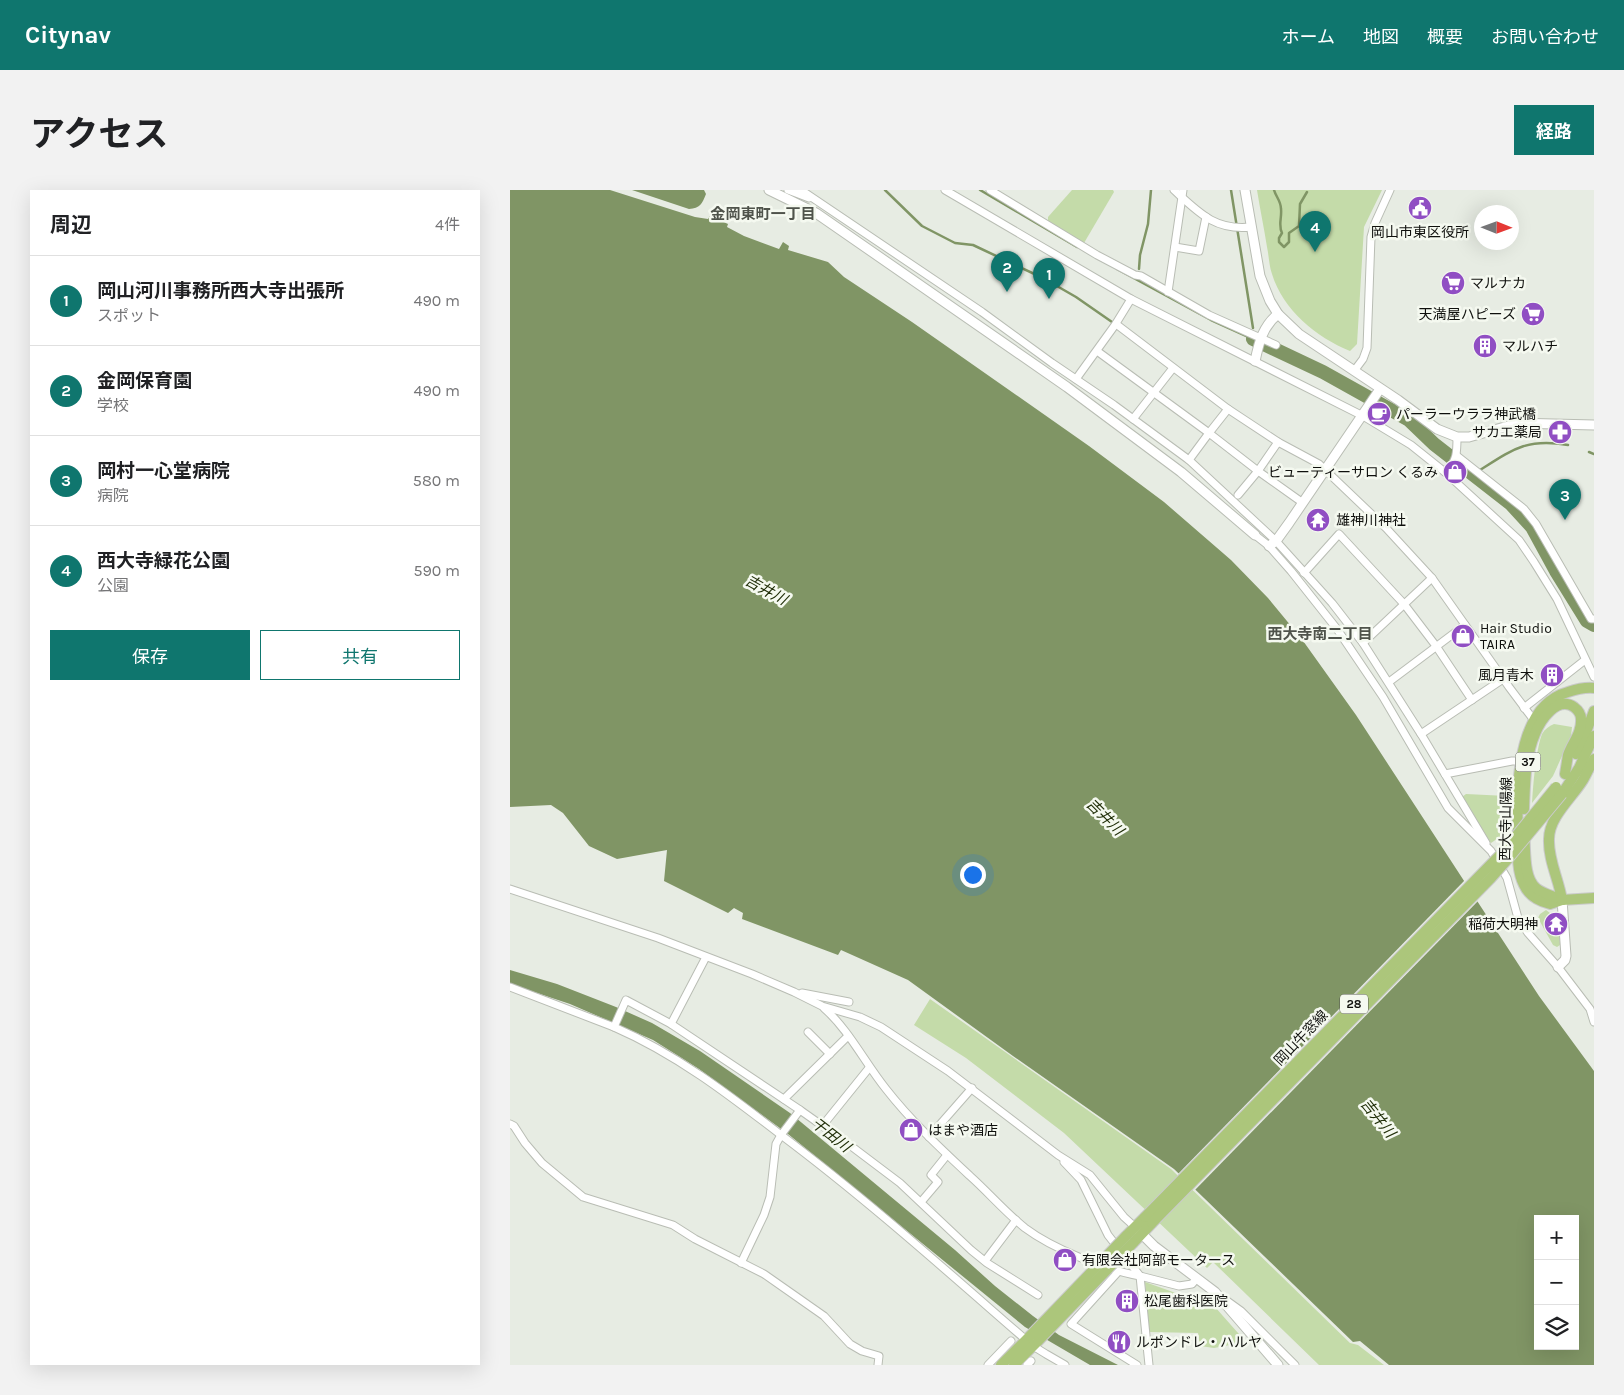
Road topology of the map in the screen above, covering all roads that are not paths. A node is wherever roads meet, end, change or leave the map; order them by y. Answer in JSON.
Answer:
{"nodes":[{"id":1,"x":769,"y":190,"type":"edge"},
{"id":2,"x":788,"y":190,"type":"edge"},
{"id":3,"x":801,"y":190,"type":"edge"},
{"id":4,"x":944,"y":190,"type":"edge"},
{"id":5,"x":990,"y":190,"type":"edge"},
{"id":6,"x":1174,"y":190,"type":"edge"},
{"id":7,"x":1245,"y":190,"type":"edge"},
{"id":8,"x":1390,"y":190,"type":"edge"},
{"id":9,"x":1183,"y":194,"type":"edge"},
{"id":10,"x":819,"y":201,"type":"junction"},
{"id":11,"x":1206,"y":218,"type":"junction"},
{"id":12,"x":1251,"y":226,"type":"junction"},
{"id":13,"x":1175,"y":247,"type":"junction"},
{"id":14,"x":1168,"y":292,"type":"junction"},
{"id":15,"x":1131,"y":299,"type":"junction"},
{"id":16,"x":1278,"y":314,"type":"junction"},
{"id":17,"x":1116,"y":324,"type":"junction"},
{"id":18,"x":1259,"y":343,"type":"junction"},
{"id":19,"x":1276,"y":345,"type":"dead end"},
{"id":20,"x":1097,"y":351,"type":"junction"},
{"id":21,"x":1255,"y":361,"type":"junction"},
{"id":22,"x":1173,"y":368,"type":"junction"},
{"id":23,"x":1354,"y":372,"type":"junction"},
{"id":24,"x":1076,"y":379,"type":"junction"},
{"id":25,"x":1154,"y":392,"type":"junction"},
{"id":26,"x":1379,"y":392,"type":"junction"},
{"id":27,"x":1228,"y":409,"type":"junction"},
{"id":28,"x":1363,"y":416,"type":"junction"},
{"id":29,"x":1133,"y":419,"type":"junction"},
{"id":30,"x":1594,"y":425,"type":"edge"},
{"id":31,"x":1209,"y":433,"type":"junction"},
{"id":32,"x":1457,"y":437,"type":"junction"},
{"id":33,"x":1278,"y":442,"type":"junction"},
{"id":34,"x":1456,"y":459,"type":"junction"},
{"id":35,"x":1190,"y":460,"type":"junction"},
{"id":36,"x":1258,"y":471,"type":"junction"},
{"id":37,"x":1326,"y":471,"type":"junction"},
{"id":38,"x":1446,"y":473,"type":"junction"},
{"id":39,"x":1238,"y":495,"type":"dead end"},
{"id":40,"x":1303,"y":503,"type":"junction"},
{"id":41,"x":1255,"y":534,"type":"joint"},
{"id":42,"x":1272,"y":543,"type":"junction"},
{"id":43,"x":1304,"y":573,"type":"junction"},
{"id":44,"x":1432,"y":578,"type":"junction"},
{"id":45,"x":1404,"y":604,"type":"junction"},
{"id":46,"x":1594,"y":619,"type":"edge"},
{"id":47,"x":1465,"y":625,"type":"junction"},
{"id":48,"x":1363,"y":643,"type":"junction"},
{"id":49,"x":1436,"y":646,"type":"junction"},
{"id":50,"x":1585,"y":660,"type":"junction"},
{"id":51,"x":1594,"y":676,"type":"edge"},
{"id":52,"x":1503,"y":679,"type":"junction"},
{"id":53,"x":1389,"y":682,"type":"junction"},
{"id":54,"x":1594,"y":688,"type":"edge"},
{"id":55,"x":1472,"y":700,"type":"junction"},
{"id":56,"x":1524,"y":708,"type":"junction"},
{"id":57,"x":1594,"y":712,"type":"edge"},
{"id":58,"x":1533,"y":719,"type":"junction"},
{"id":59,"x":1421,"y":734,"type":"junction"},
{"id":60,"x":1594,"y":736,"type":"edge"},
{"id":61,"x":1594,"y":759,"type":"edge"},
{"id":62,"x":1521,"y":761,"type":"junction"},
{"id":63,"x":1445,"y":774,"type":"junction"},
{"id":64,"x":1565,"y":774,"type":"junction"},
{"id":65,"x":1559,"y":790,"type":"junction"},
{"id":66,"x":1491,"y":851,"type":"junction"},
{"id":67,"x":510,"y":888,"type":"edge"},
{"id":68,"x":1594,"y":898,"type":"edge"},
{"id":69,"x":1562,"y":900,"type":"junction"},
{"id":70,"x":706,"y":957,"type":"junction"},
{"id":71,"x":1558,"y":967,"type":"junction"},
{"id":72,"x":510,"y":987,"type":"edge"},
{"id":73,"x":794,"y":992,"type":"junction"},
{"id":74,"x":849,"y":1002,"type":"dead end"},
{"id":75,"x":822,"y":1006,"type":"junction"},
{"id":76,"x":1592,"y":1008,"type":"edge"},
{"id":77,"x":1594,"y":1022,"type":"edge"},
{"id":78,"x":671,"y":1024,"type":"junction"},
{"id":79,"x":614,"y":1026,"type":"junction"},
{"id":80,"x":808,"y":1032,"type":"dead end"},
{"id":81,"x":848,"y":1036,"type":"junction"},
{"id":82,"x":830,"y":1054,"type":"junction"},
{"id":83,"x":869,"y":1068,"type":"junction"},
{"id":84,"x":972,"y":1088,"type":"junction"},
{"id":85,"x":784,"y":1099,"type":"junction"},
{"id":86,"x":799,"y":1111,"type":"junction"},
{"id":87,"x":510,"y":1124,"type":"edge"},
{"id":88,"x":823,"y":1125,"type":"junction"},
{"id":89,"x":783,"y":1133,"type":"junction"},
{"id":90,"x":929,"y":1137,"type":"junction"},
{"id":91,"x":947,"y":1155,"type":"junction"},
{"id":92,"x":1058,"y":1155,"type":"junction"},
{"id":93,"x":921,"y":1202,"type":"junction"},
{"id":94,"x":1016,"y":1220,"type":"junction"},
{"id":95,"x":1139,"y":1230,"type":"junction"},
{"id":96,"x":985,"y":1261,"type":"junction"},
{"id":97,"x":741,"y":1262,"type":"junction"},
{"id":98,"x":1118,"y":1272,"type":"junction"},
{"id":99,"x":1140,"y":1276,"type":"junction"},
{"id":100,"x":1197,"y":1278,"type":"junction"},
{"id":101,"x":1215,"y":1292,"type":"junction"},
{"id":102,"x":1038,"y":1295,"type":"dead end"},
{"id":103,"x":1032,"y":1340,"type":"junction"},
{"id":104,"x":1011,"y":1341,"type":"dead end"},
{"id":105,"x":878,"y":1365,"type":"edge"},
{"id":106,"x":988,"y":1365,"type":"edge"},
{"id":107,"x":1001,"y":1365,"type":"edge"},
{"id":108,"x":1014,"y":1365,"type":"edge"},
{"id":109,"x":1065,"y":1365,"type":"edge"},
{"id":110,"x":1137,"y":1365,"type":"edge"},
{"id":111,"x":1149,"y":1365,"type":"edge"},
{"id":112,"x":1278,"y":1365,"type":"edge"},
{"id":113,"x":1295,"y":1365,"type":"edge"}],
"edges":[{"from":1,"to":41,"type":"street"},
{"from":2,"to":10,"type":"street"},
{"from":3,"to":10,"type":"street"},
{"from":4,"to":15,"type":"street"},
{"from":5,"to":14,"type":"street"},
{"from":6,"to":9,"type":"street"},
{"from":7,"to":12,"type":"street"},
{"from":8,"to":23,"type":"street"},
{"from":9,"to":11,"type":"street"},
{"from":9,"to":13,"type":"street"},
{"from":10,"to":24,"type":"street"},
{"from":11,"to":12,"type":"street"},
{"from":11,"to":13,"type":"street"},
{"from":12,"to":16,"type":"street"},
{"from":13,"to":14,"type":"street"},
{"from":14,"to":18,"type":"street"},
{"from":15,"to":17,"type":"street"},
{"from":15,"to":21,"type":"street"},
{"from":16,"to":18,"type":"street"},
{"from":16,"to":23,"type":"street"},
{"from":17,"to":20,"type":"street"},
{"from":17,"to":22,"type":"street"},
{"from":18,"to":19,"type":"street"},
{"from":18,"to":21,"type":"street"},
{"from":20,"to":24,"type":"street"},
{"from":20,"to":25,"type":"street"},
{"from":21,"to":28,"type":"street"},
{"from":22,"to":25,"type":"street"},
{"from":22,"to":27,"type":"street"},
{"from":23,"to":26,"type":"street"},
{"from":24,"to":29,"type":"street"},
{"from":25,"to":29,"type":"street"},
{"from":25,"to":31,"type":"street"},
{"from":26,"to":28,"type":"street"},
{"from":26,"to":32,"type":"street"},
{"from":27,"to":31,"type":"street"},
{"from":27,"to":33,"type":"street"},
{"from":28,"to":37,"type":"street"},
{"from":28,"to":38,"type":"street"},
{"from":29,"to":35,"type":"street"},
{"from":30,"to":32,"type":"street"},
{"from":31,"to":35,"type":"street"},
{"from":31,"to":36,"type":"street"},
{"from":32,"to":34,"type":"street"},
{"from":33,"to":36,"type":"street"},
{"from":33,"to":37,"type":"street"},
{"from":34,"to":38,"type":"street"},
{"from":34,"to":46,"type":"street"},
{"from":35,"to":42,"type":"street"},
{"from":36,"to":39,"type":"street"},
{"from":36,"to":40,"type":"street"},
{"from":37,"to":40,"type":"street"},
{"from":37,"to":44,"type":"street"},
{"from":38,"to":50,"type":"street"},
{"from":40,"to":42,"type":"street"},
{"from":41,"to":42,"type":"street"},
{"from":42,"to":43,"type":"street"},
{"from":42,"to":66,"type":"street"},
{"from":43,"to":45,"type":"street"},
{"from":43,"to":48,"type":"street"},
{"from":44,"to":45,"type":"street"},
{"from":44,"to":47,"type":"street"},
{"from":45,"to":48,"type":"street"},
{"from":45,"to":49,"type":"street"},
{"from":47,"to":49,"type":"street"},
{"from":47,"to":52,"type":"street"},
{"from":48,"to":53,"type":"street"},
{"from":49,"to":53,"type":"street"},
{"from":49,"to":55,"type":"street"},
{"from":50,"to":51,"type":"street"},
{"from":50,"to":56,"type":"street"},
{"from":52,"to":55,"type":"street"},
{"from":52,"to":56,"type":"street"},
{"from":53,"to":59,"type":"street"},
{"from":54,"to":58,"type":"main road","name":"西大寺山陽線","number":"37"},
{"from":55,"to":59,"type":"street"},
{"from":56,"to":58,"type":"street"},
{"from":57,"to":64,"type":"main road","name":"岡山牛窓線","number":"28"},
{"from":58,"to":62,"type":"main road","name":"西大寺山陽線","number":"37"},
{"from":59,"to":63,"type":"street"},
{"from":60,"to":65,"type":"main road","name":"岡山牛窓線","number":"28"},
{"from":61,"to":69,"type":"main road"},
{"from":62,"to":63,"type":"street"},
{"from":62,"to":69,"type":"main road","name":"西大寺山陽線","number":"37"},
{"from":63,"to":66,"type":"street"},
{"from":64,"to":65,"type":"main road","name":"岡山牛窓線","number":"28"},
{"from":64,"to":69,"type":"main road","name":"西大寺山陽線","number":"37"},
{"from":65,"to":95,"type":"main road","name":"岡山牛窓線","number":"28","bridge":true},
{"from":66,"to":71,"type":"street"},
{"from":67,"to":70,"type":"street"},
{"from":68,"to":69,"type":"main road","name":"西大寺山陽線","number":"37"},
{"from":69,"to":71,"type":"street"},
{"from":70,"to":73,"type":"street"},
{"from":70,"to":78,"type":"street"},
{"from":71,"to":76,"type":"street"},
{"from":72,"to":79,"type":"street"},
{"from":73,"to":74,"type":"street"},
{"from":73,"to":75,"type":"street"},
{"from":75,"to":81,"type":"street"},
{"from":75,"to":84,"type":"street"},
{"from":76,"to":77,"type":"street"},
{"from":78,"to":79,"type":"street"},
{"from":78,"to":85,"type":"street"},
{"from":79,"to":89,"type":"street"},
{"from":80,"to":82,"type":"street"},
{"from":81,"to":82,"type":"street"},
{"from":81,"to":83,"type":"street"},
{"from":82,"to":85,"type":"street"},
{"from":83,"to":88,"type":"street"},
{"from":83,"to":90,"type":"street"},
{"from":84,"to":90,"type":"street"},
{"from":84,"to":92,"type":"street"},
{"from":85,"to":86,"type":"street"},
{"from":86,"to":88,"type":"street"},
{"from":86,"to":89,"type":"street"},
{"from":87,"to":97,"type":"street"},
{"from":88,"to":93,"type":"street"},
{"from":89,"to":97,"type":"street"},
{"from":89,"to":103,"type":"street"},
{"from":90,"to":91,"type":"street"},
{"from":91,"to":93,"type":"street"},
{"from":91,"to":94,"type":"street"},
{"from":92,"to":95,"type":"street"},
{"from":92,"to":99,"type":"street"},
{"from":93,"to":96,"type":"street"},
{"from":94,"to":96,"type":"street"},
{"from":94,"to":98,"type":"street"},
{"from":95,"to":100,"type":"street"},
{"from":95,"to":103,"type":"main road","name":"岡山牛窓線","number":"28","bridge":true},
{"from":96,"to":102,"type":"street"},
{"from":97,"to":105,"type":"street"},
{"from":98,"to":99,"type":"street"},
{"from":98,"to":110,"type":"street"},
{"from":99,"to":100,"type":"street"},
{"from":99,"to":111,"type":"street"},
{"from":100,"to":101,"type":"street"},
{"from":101,"to":112,"type":"street"},
{"from":101,"to":113,"type":"street"},
{"from":103,"to":107,"type":"main road","name":"岡山牛窓線","number":"28"},
{"from":103,"to":108,"type":"main road","name":"岡山牛窓線","number":"28"},
{"from":103,"to":109,"type":"street"},
{"from":104,"to":106,"type":"street"}]}
